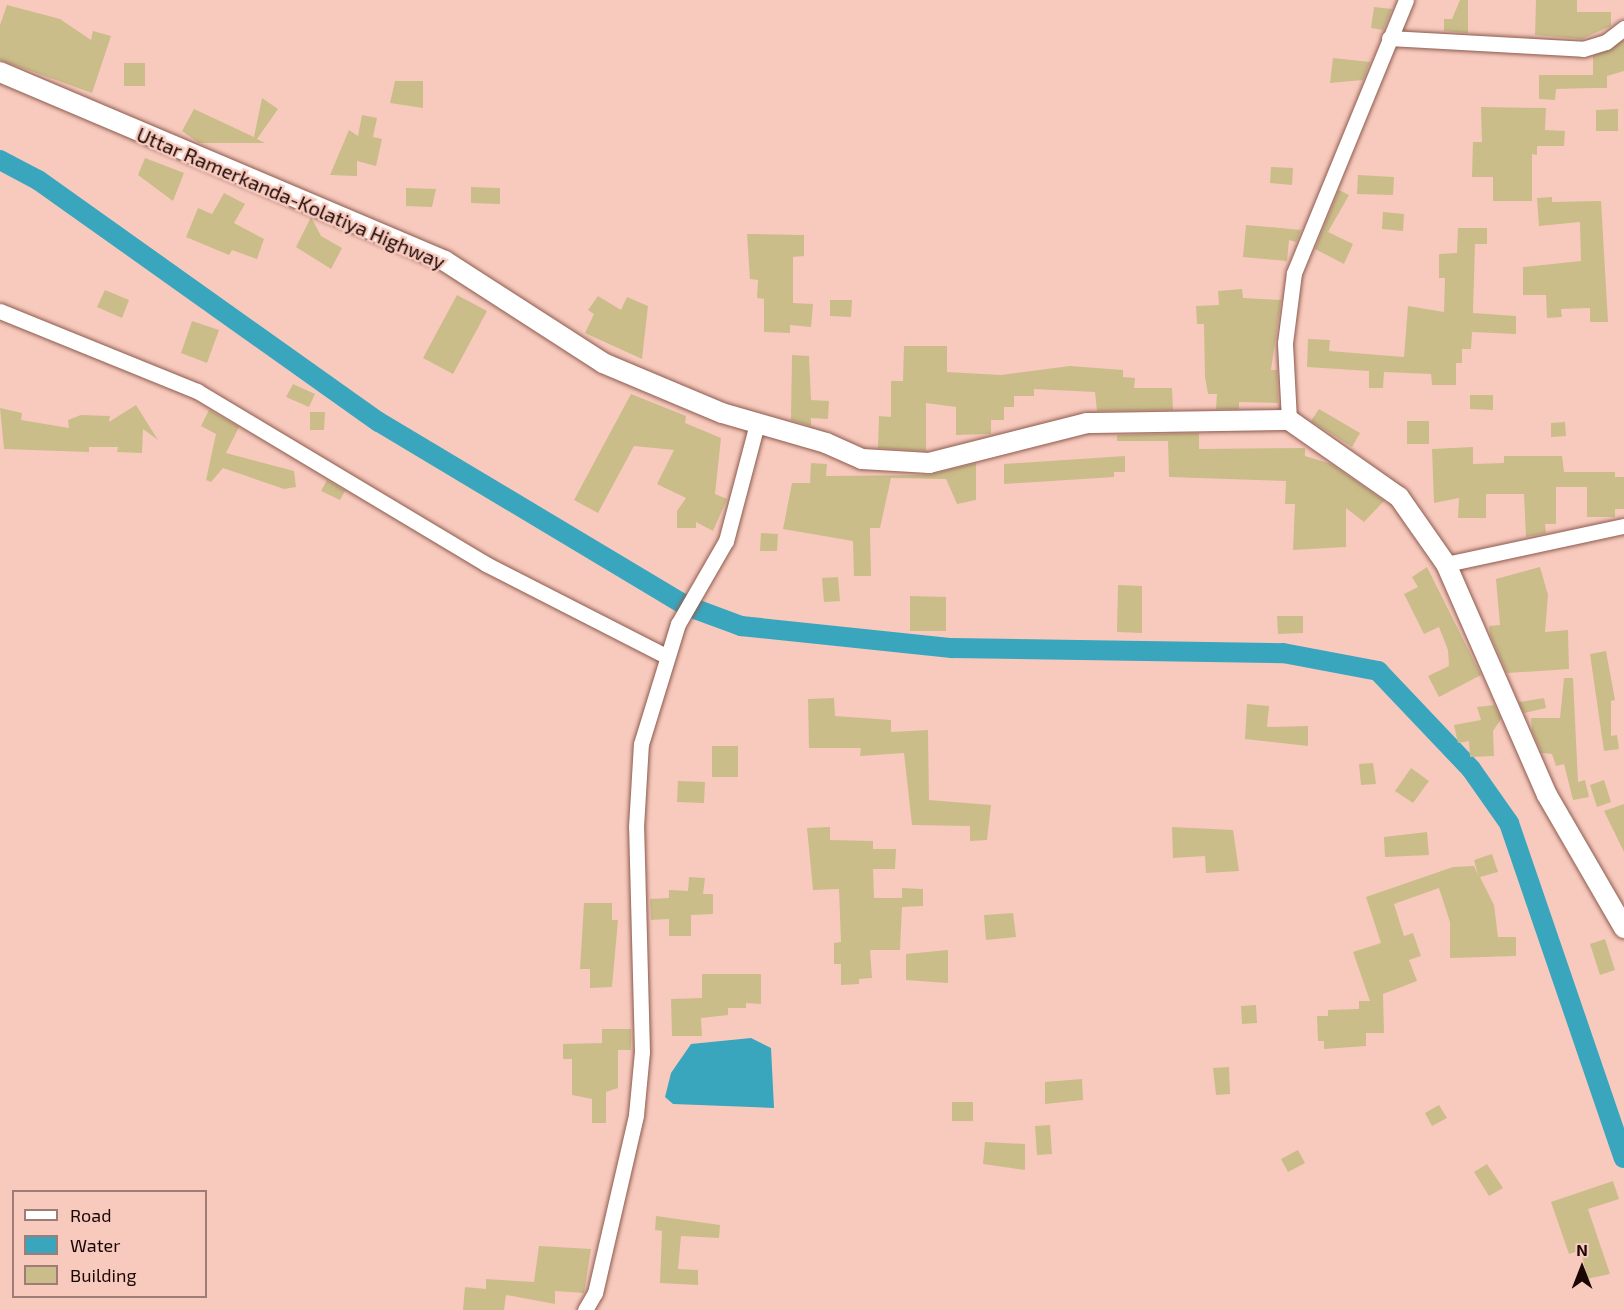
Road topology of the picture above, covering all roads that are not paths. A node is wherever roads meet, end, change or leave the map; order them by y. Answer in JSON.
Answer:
{"nodes":[{"id":1,"x":1406,"y":0,"type":"edge"},
{"id":2,"x":1624,"y":28,"type":"edge"},
{"id":3,"x":1389,"y":38,"type":"junction"},
{"id":4,"x":0,"y":72,"type":"edge"},
{"id":5,"x":0,"y":311,"type":"edge"},
{"id":6,"x":1289,"y":420,"type":"junction"},
{"id":7,"x":757,"y":423,"type":"junction"},
{"id":8,"x":1624,"y":526,"type":"edge"},
{"id":9,"x":1446,"y":564,"type":"junction"},
{"id":10,"x":666,"y":656,"type":"junction"},
{"id":11,"x":1624,"y":928,"type":"edge"},
{"id":12,"x":585,"y":1310,"type":"edge"}],
"edges":[{"from":1,"to":3,"type":"street"},
{"from":2,"to":3,"type":"street"},
{"from":3,"to":6,"type":"street"},
{"from":4,"to":7,"type":"street","name":"Uttar Ramerkanda-Kolatiya Highway"},
{"from":5,"to":10,"type":"street"},
{"from":6,"to":7,"type":"street","name":"Uttar Ramerkanda-Kolatiya Highway"},
{"from":6,"to":9,"type":"street"},
{"from":7,"to":10,"type":"street"},
{"from":8,"to":9,"type":"street"},
{"from":9,"to":11,"type":"street"},
{"from":10,"to":12,"type":"street"}]}
